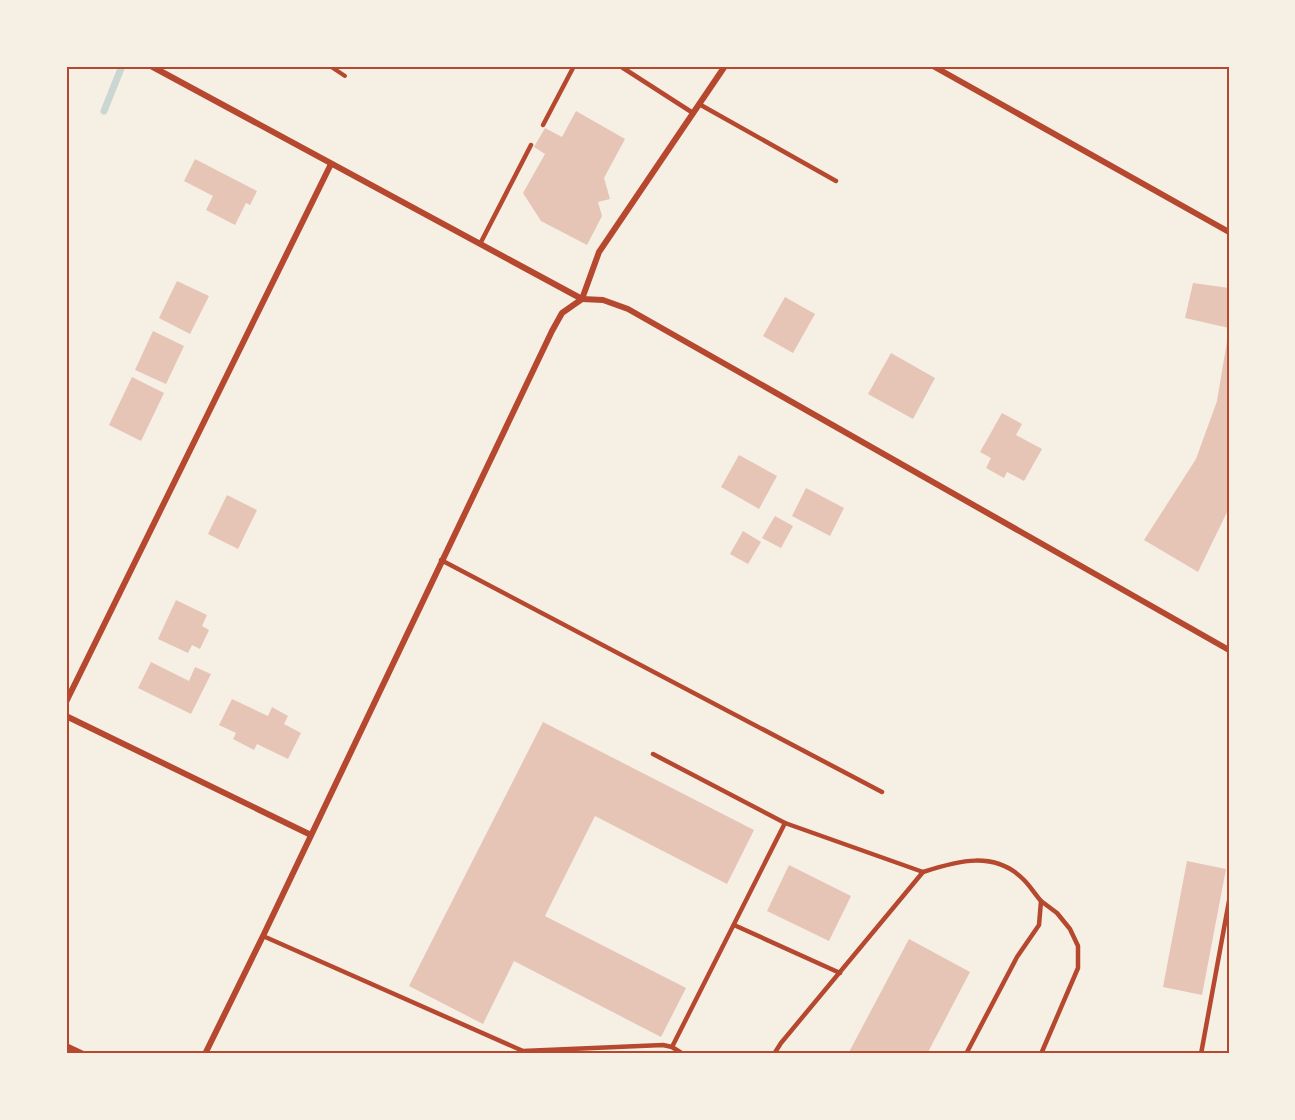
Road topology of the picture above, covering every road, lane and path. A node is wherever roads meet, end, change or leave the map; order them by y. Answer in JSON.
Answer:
{"nodes":[{"id":1,"x":152,"y":66,"type":"edge"},
{"id":2,"x":330,"y":66,"type":"edge"},
{"id":3,"x":574,"y":66,"type":"edge"},
{"id":4,"x":620,"y":66,"type":"edge"},
{"id":5,"x":636,"y":66,"type":"edge"},
{"id":6,"x":725,"y":66,"type":"edge"},
{"id":7,"x":933,"y":66,"type":"edge"},
{"id":8,"x":632,"y":73,"type":"junction"},
{"id":9,"x":345,"y":76,"type":"dead end"},
{"id":10,"x":699,"y":104,"type":"junction"},
{"id":11,"x":693,"y":113,"type":"junction"},
{"id":12,"x":543,"y":125,"type":"dead end"},
{"id":13,"x":531,"y":145,"type":"dead end"},
{"id":14,"x":331,"y":164,"type":"junction"},
{"id":15,"x":837,"y":182,"type":"dead end"},
{"id":16,"x":1229,"y":232,"type":"edge"},
{"id":17,"x":480,"y":244,"type":"junction"},
{"id":18,"x":582,"y":299,"type":"junction"},
{"id":19,"x":441,"y":560,"type":"junction"},
{"id":20,"x":1229,"y":650,"type":"edge"},
{"id":21,"x":66,"y":702,"type":"edge"},
{"id":22,"x":66,"y":716,"type":"edge"},
{"id":23,"x":653,"y":754,"type":"dead end"},
{"id":24,"x":882,"y":792,"type":"dead end"},
{"id":25,"x":785,"y":823,"type":"junction"},
{"id":26,"x":311,"y":835,"type":"junction"},
{"id":27,"x":923,"y":872,"type":"junction"},
{"id":28,"x":1041,"y":901,"type":"junction"},
{"id":29,"x":1229,"y":901,"type":"edge"},
{"id":30,"x":734,"y":926,"type":"junction"},
{"id":31,"x":263,"y":936,"type":"junction"},
{"id":32,"x":840,"y":973,"type":"junction"},
{"id":33,"x":66,"y":1046,"type":"edge"},
{"id":34,"x":672,"y":1047,"type":"junction"},
{"id":35,"x":83,"y":1054,"type":"edge"},
{"id":36,"x":205,"y":1054,"type":"edge"},
{"id":37,"x":683,"y":1054,"type":"edge"},
{"id":38,"x":774,"y":1054,"type":"edge"},
{"id":39,"x":966,"y":1054,"type":"edge"},
{"id":40,"x":1041,"y":1054,"type":"edge"},
{"id":41,"x":1201,"y":1054,"type":"edge"}],
"edges":[{"from":1,"to":14,"type":"street"},
{"from":2,"to":9,"type":"path"},
{"from":3,"to":12,"type":"lane"},
{"from":4,"to":8,"type":"lane"},
{"from":5,"to":8,"type":"lane"},
{"from":6,"to":10,"type":"street"},
{"from":7,"to":16,"type":"street"},
{"from":8,"to":11,"type":"lane"},
{"from":10,"to":11,"type":"street"},
{"from":10,"to":15,"type":"lane"},
{"from":11,"to":18,"type":"street"},
{"from":13,"to":17,"type":"lane"},
{"from":14,"to":17,"type":"street"},
{"from":14,"to":21,"type":"street"},
{"from":17,"to":18,"type":"street"},
{"from":18,"to":19,"type":"street"},
{"from":18,"to":20,"type":"street"},
{"from":19,"to":24,"type":"lane"},
{"from":19,"to":26,"type":"street"},
{"from":22,"to":26,"type":"street"},
{"from":23,"to":25,"type":"lane"},
{"from":25,"to":27,"type":"lane"},
{"from":25,"to":30,"type":"lane"},
{"from":26,"to":31,"type":"street"},
{"from":27,"to":28,"type":"lane"},
{"from":27,"to":32,"type":"lane"},
{"from":28,"to":39,"type":"lane"},
{"from":28,"to":40,"type":"lane"},
{"from":29,"to":41,"type":"lane"},
{"from":30,"to":32,"type":"lane"},
{"from":30,"to":34,"type":"lane"},
{"from":31,"to":34,"type":"lane"},
{"from":31,"to":36,"type":"street"},
{"from":32,"to":38,"type":"lane"},
{"from":33,"to":35,"type":"street"},
{"from":34,"to":37,"type":"lane"}]}
